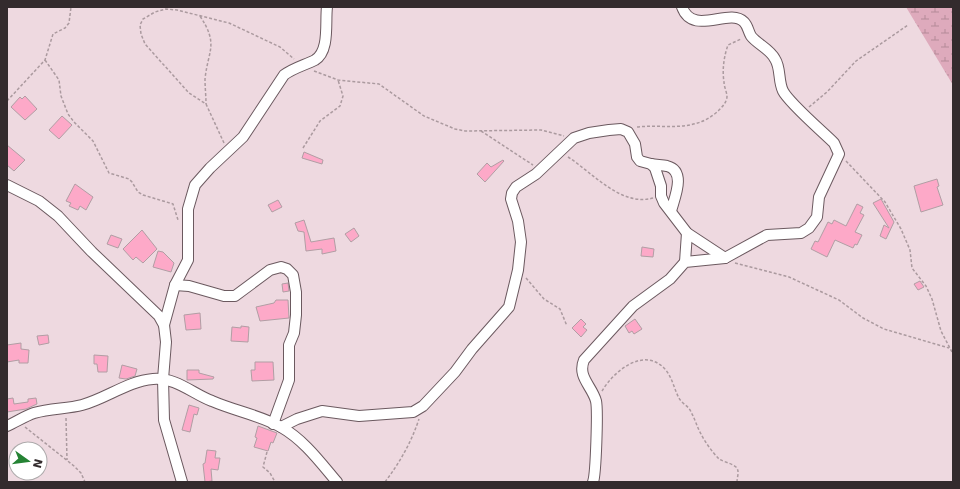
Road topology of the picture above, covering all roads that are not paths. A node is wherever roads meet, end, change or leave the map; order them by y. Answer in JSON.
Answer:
{"nodes":[{"id":1,"x":327,"y":7,"type":"edge"},
{"id":2,"x":682,"y":7,"type":"edge"},
{"id":3,"x":651,"y":164,"type":"junction"},
{"id":4,"x":7,"y":185,"type":"edge"},
{"id":5,"x":671,"y":211,"type":"junction"},
{"id":6,"x":687,"y":233,"type":"junction"},
{"id":7,"x":726,"y":257,"type":"junction"},
{"id":8,"x":685,"y":262,"type":"junction"},
{"id":9,"x":175,"y":285,"type":"junction"},
{"id":10,"x":164,"y":325,"type":"junction"},
{"id":11,"x":163,"y":378,"type":"junction"},
{"id":12,"x":7,"y":426,"type":"edge"},
{"id":13,"x":277,"y":426,"type":"junction"},
{"id":14,"x":182,"y":482,"type":"edge"},
{"id":15,"x":337,"y":482,"type":"edge"},
{"id":16,"x":593,"y":482,"type":"edge"}],
"edges":[{"from":1,"to":9,"type":"street"},
{"from":2,"to":7,"type":"street"},
{"from":3,"to":5,"type":"street"},
{"from":3,"to":5,"type":"street"},
{"from":3,"to":13,"type":"street"},
{"from":4,"to":10,"type":"street"},
{"from":5,"to":6,"type":"street"},
{"from":6,"to":7,"type":"street"},
{"from":6,"to":8,"type":"street"},
{"from":7,"to":8,"type":"street"},
{"from":8,"to":16,"type":"street"},
{"from":9,"to":10,"type":"street"},
{"from":9,"to":13,"type":"street"},
{"from":10,"to":11,"type":"street"},
{"from":11,"to":12,"type":"street"},
{"from":11,"to":13,"type":"street"},
{"from":11,"to":14,"type":"street"},
{"from":13,"to":15,"type":"street"}]}
